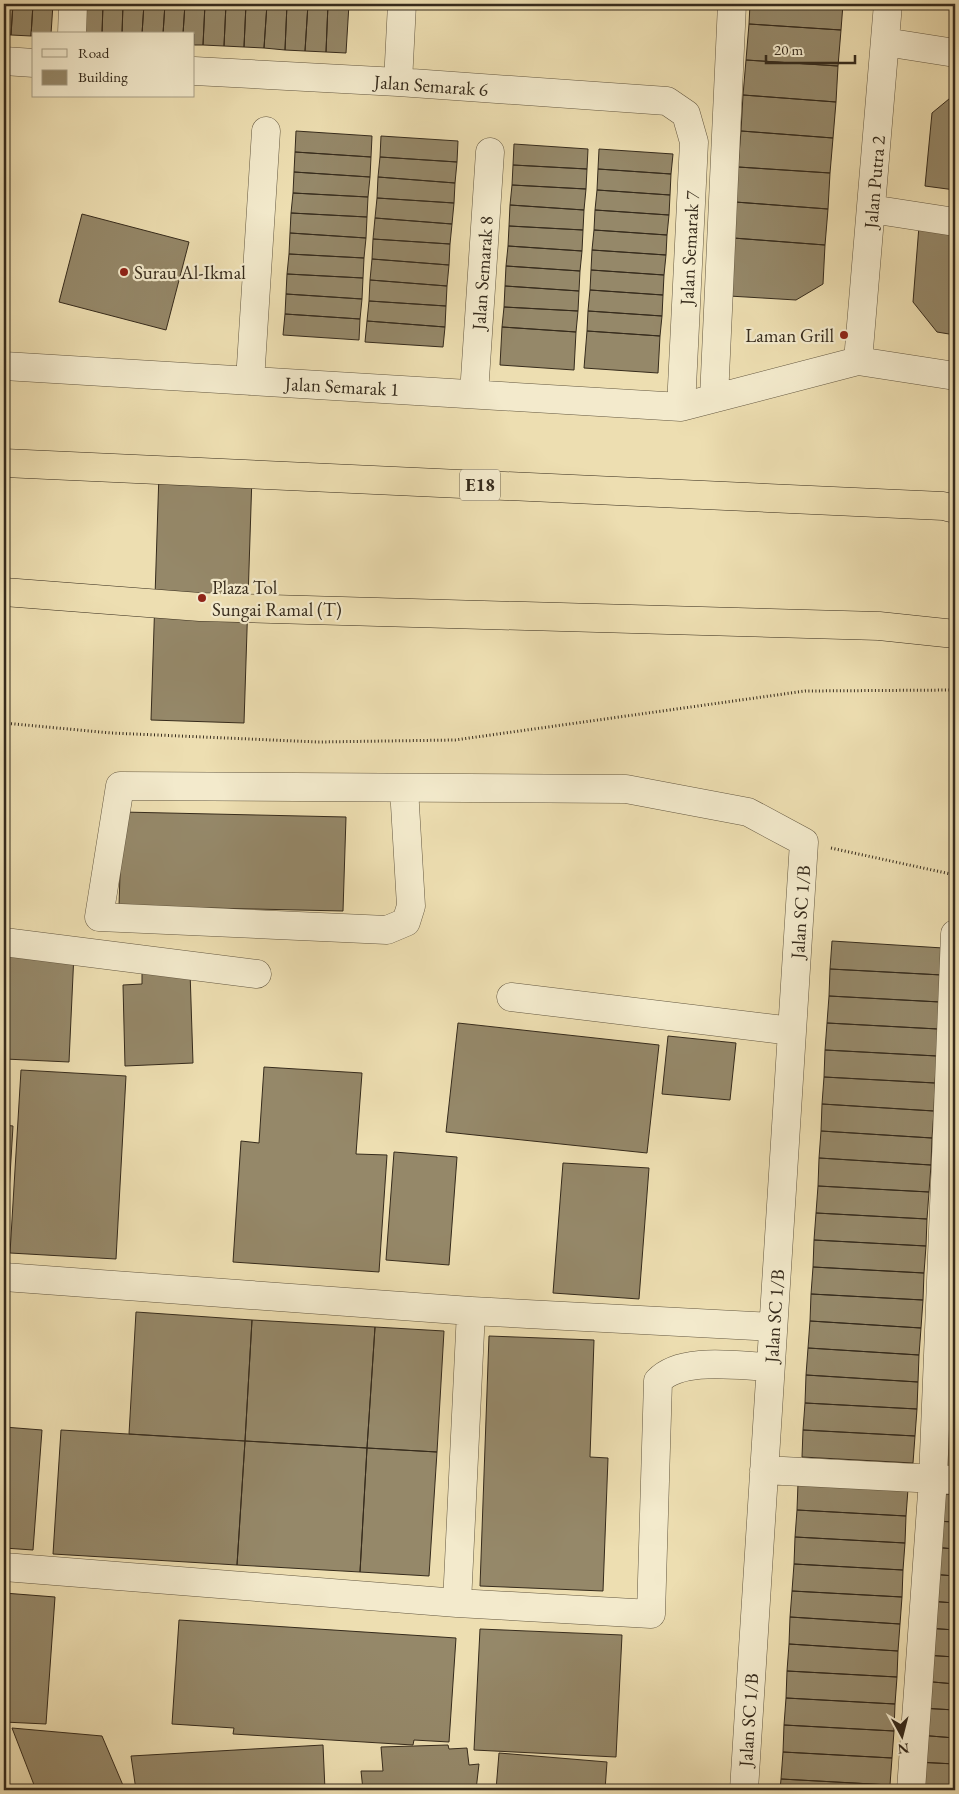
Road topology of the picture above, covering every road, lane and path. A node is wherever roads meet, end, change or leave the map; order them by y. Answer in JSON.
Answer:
{"nodes":[{"id":1,"x":73,"y":4,"type":"edge"},
{"id":2,"x":402,"y":4,"type":"edge"},
{"id":3,"x":732,"y":4,"type":"edge"},
{"id":4,"x":888,"y":4,"type":"edge"},
{"id":5,"x":72,"y":32,"type":"edge"},
{"id":6,"x":885,"y":42,"type":"junction"},
{"id":7,"x":955,"y":52,"type":"edge"},
{"id":8,"x":4,"y":61,"type":"edge"},
{"id":9,"x":32,"y":63,"type":"edge"},
{"id":10,"x":195,"y":71,"type":"edge"},
{"id":11,"x":398,"y":82,"type":"junction"},
{"id":12,"x":668,"y":101,"type":"joint"},
{"id":13,"x":266,"y":131,"type":"dead end"},
{"id":14,"x":490,"y":152,"type":"dead end"},
{"id":15,"x":871,"y":209,"type":"junction"},
{"id":16,"x":955,"y":222,"type":"edge"},
{"id":17,"x":858,"y":361,"type":"junction"},
{"id":18,"x":4,"y":366,"type":"edge"},
{"id":19,"x":955,"y":376,"type":"edge"},
{"id":20,"x":250,"y":381,"type":"junction"},
{"id":21,"x":474,"y":394,"type":"junction"},
{"id":22,"x":714,"y":398,"type":"junction"},
{"id":23,"x":681,"y":407,"type":"junction"},
{"id":24,"x":4,"y":463,"type":"edge"},
{"id":25,"x":955,"y":509,"type":"edge"},
{"id":26,"x":4,"y":592,"type":"edge"},
{"id":27,"x":955,"y":634,"type":"edge"},
{"id":28,"x":955,"y":690,"type":"edge"},
{"id":29,"x":4,"y":723,"type":"edge"},
{"id":30,"x":404,"y":788,"type":"junction"},
{"id":31,"x":804,"y":842,"type":"junction"},
{"id":32,"x":955,"y":875,"type":"edge"},
{"id":33,"x":955,"y":934,"type":"edge"},
{"id":34,"x":4,"y":942,"type":"edge"},
{"id":35,"x":257,"y":974,"type":"dead end"},
{"id":36,"x":511,"y":997,"type":"dead end"},
{"id":37,"x":792,"y":1031,"type":"junction"},
{"id":38,"x":4,"y":1277,"type":"edge"},
{"id":39,"x":471,"y":1311,"type":"junction"},
{"id":40,"x":773,"y":1327,"type":"junction"},
{"id":41,"x":770,"y":1367,"type":"junction"},
{"id":42,"x":764,"y":1470,"type":"junction"},
{"id":43,"x":944,"y":1479,"type":"edge"},
{"id":44,"x":4,"y":1567,"type":"edge"},
{"id":45,"x":457,"y":1604,"type":"junction"},
{"id":46,"x":744,"y":1790,"type":"edge"},
{"id":47,"x":911,"y":1790,"type":"edge"}],
"edges":[{"from":1,"to":5,"type":"street"},
{"from":2,"to":11,"type":"street"},
{"from":3,"to":22,"type":"street"},
{"from":4,"to":6,"type":"street","name":"Jalan Putra 2"},
{"from":6,"to":7,"type":"street"},
{"from":6,"to":15,"type":"street","name":"Jalan Putra 2"},
{"from":8,"to":9,"type":"street"},
{"from":10,"to":11,"type":"street","name":"Jalan Semarak 6"},
{"from":11,"to":12,"type":"street","name":"Jalan Semarak 6"},
{"from":12,"to":23,"type":"street","name":"Jalan Semarak 7"},
{"from":13,"to":20,"type":"street"},
{"from":14,"to":21,"type":"street","name":"Jalan Semarak 8"},
{"from":15,"to":16,"type":"street"},
{"from":15,"to":17,"type":"street","name":"Jalan Putra 2"},
{"from":17,"to":19,"type":"street"},
{"from":17,"to":22,"type":"street","name":"Jalan Semarak 1"},
{"from":18,"to":20,"type":"street","name":"Jalan Semarak 1"},
{"from":20,"to":21,"type":"street","name":"Jalan Semarak 1"},
{"from":21,"to":23,"type":"street","name":"Jalan Semarak 1"},
{"from":22,"to":23,"type":"street","name":"Jalan Semarak 1"},
{"from":24,"to":25,"type":"highway","number":"E18"},
{"from":26,"to":27,"type":"highway"},
{"from":28,"to":29,"type":"path"},
{"from":30,"to":30,"type":"street"},
{"from":30,"to":31,"type":"street"},
{"from":31,"to":32,"type":"path"},
{"from":31,"to":37,"type":"street","name":"Jalan SC 1/B"},
{"from":33,"to":43,"type":"street"},
{"from":34,"to":35,"type":"street"},
{"from":36,"to":37,"type":"street"},
{"from":37,"to":40,"type":"street","name":"Jalan SC 1/B"},
{"from":38,"to":39,"type":"street"},
{"from":39,"to":40,"type":"street"},
{"from":39,"to":45,"type":"street"},
{"from":40,"to":41,"type":"street","name":"Jalan SC 1/B"},
{"from":41,"to":42,"type":"street","name":"Jalan SC 1/B"},
{"from":41,"to":45,"type":"street"},
{"from":42,"to":43,"type":"street"},
{"from":42,"to":46,"type":"street","name":"Jalan SC 1/B"},
{"from":43,"to":47,"type":"street"},
{"from":44,"to":45,"type":"street"}]}
